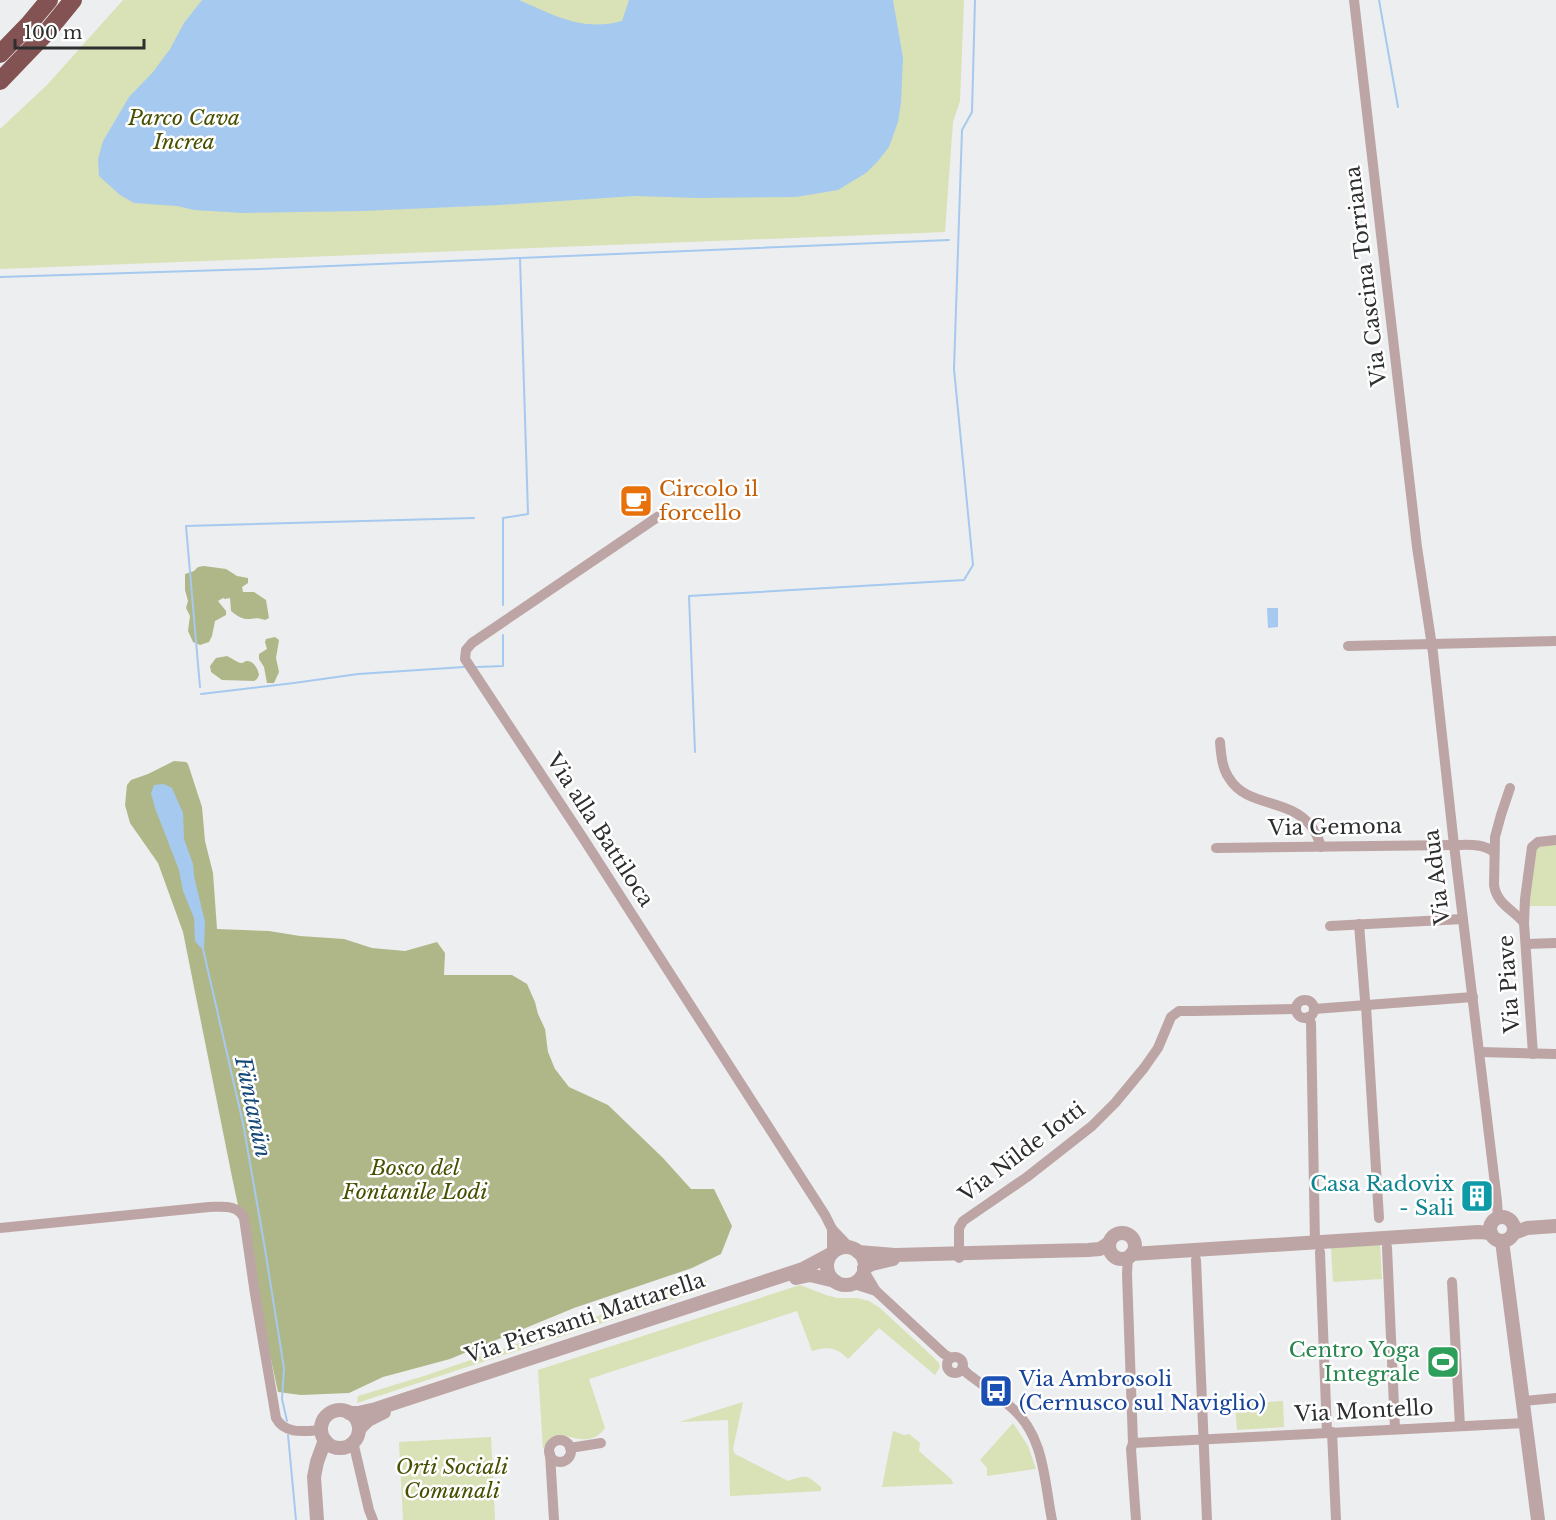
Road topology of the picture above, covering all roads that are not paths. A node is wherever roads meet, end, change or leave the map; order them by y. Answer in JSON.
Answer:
{"nodes":[{"id":1,"x":49,"y":0,"type":"edge"},
{"id":2,"x":73,"y":0,"type":"edge"},
{"id":3,"x":1354,"y":0,"type":"edge"},
{"id":4,"x":0,"y":54,"type":"edge"},
{"id":5,"x":0,"y":81,"type":"edge"},
{"id":6,"x":659,"y":516,"type":"dead end"},
{"id":7,"x":1417,"y":548,"type":"joint"},
{"id":8,"x":1556,"y":641,"type":"edge"},
{"id":9,"x":1432,"y":645,"type":"junction"},
{"id":10,"x":1348,"y":646,"type":"dead end"},
{"id":11,"x":1220,"y":742,"type":"dead end"},
{"id":12,"x":1510,"y":788,"type":"dead end"},
{"id":13,"x":1556,"y":840,"type":"edge"},
{"id":14,"x":1454,"y":845,"type":"junction"},
{"id":15,"x":1321,"y":847,"type":"junction"},
{"id":16,"x":1216,"y":848,"type":"dead end"},
{"id":17,"x":1494,"y":852,"type":"junction"},
{"id":18,"x":1463,"y":919,"type":"junction"},
{"id":19,"x":1524,"y":923,"type":"junction"},
{"id":20,"x":1359,"y":924,"type":"junction"},
{"id":21,"x":1330,"y":926,"type":"dead end"},
{"id":22,"x":1556,"y":943,"type":"edge"},
{"id":23,"x":1526,"y":944,"type":"junction"},
{"id":24,"x":1473,"y":997,"type":"junction"},
{"id":25,"x":1365,"y":1003,"type":"junction"},
{"id":26,"x":1295,"y":1009,"type":"junction"},
{"id":27,"x":1311,"y":1013,"type":"junction"},
{"id":28,"x":1480,"y":1052,"type":"junction"},
{"id":29,"x":1533,"y":1054,"type":"junction"},
{"id":30,"x":1556,"y":1054,"type":"edge"},
{"id":31,"x":1379,"y":1218,"type":"dead end"},
{"id":32,"x":1556,"y":1225,"type":"edge"},
{"id":33,"x":1502,"y":1227,"type":"junction"},
{"id":34,"x":0,"y":1228,"type":"edge"},
{"id":35,"x":832,"y":1229,"type":"junction"},
{"id":36,"x":1317,"y":1244,"type":"junction"},
{"id":37,"x":1387,"y":1247,"type":"dead end"},
{"id":38,"x":854,"y":1250,"type":"junction"},
{"id":39,"x":1123,"y":1252,"type":"junction"},
{"id":40,"x":832,"y":1253,"type":"junction"},
{"id":41,"x":959,"y":1256,"type":"junction"},
{"id":42,"x":1196,"y":1260,"type":"dead end"},
{"id":43,"x":864,"y":1269,"type":"junction"},
{"id":44,"x":835,"y":1281,"type":"junction"},
{"id":45,"x":1452,"y":1282,"type":"dead end"},
{"id":46,"x":851,"y":1283,"type":"junction"},
{"id":47,"x":876,"y":1291,"type":"junction"},
{"id":48,"x":1556,"y":1398,"type":"edge"},
{"id":49,"x":1523,"y":1401,"type":"junction"},
{"id":50,"x":350,"y":1413,"type":"junction"},
{"id":51,"x":1526,"y":1422,"type":"junction"},
{"id":52,"x":1460,"y":1426,"type":"junction"},
{"id":53,"x":359,"y":1429,"type":"junction"},
{"id":54,"x":1395,"y":1429,"type":"junction"},
{"id":55,"x":1330,"y":1433,"type":"junction"},
{"id":56,"x":327,"y":1439,"type":"junction"},
{"id":57,"x":1203,"y":1439,"type":"junction"},
{"id":58,"x":352,"y":1443,"type":"junction"},
{"id":59,"x":601,"y":1443,"type":"dead end"},
{"id":60,"x":1133,"y":1443,"type":"junction"},
{"id":61,"x":570,"y":1448,"type":"junction"},
{"id":62,"x":550,"y":1454,"type":"junction"},
{"id":63,"x":559,"y":1462,"type":"junction"},
{"id":64,"x":552,"y":1471,"type":"junction"},
{"id":65,"x":317,"y":1520,"type":"edge"},
{"id":66,"x":323,"y":1520,"type":"edge"},
{"id":67,"x":373,"y":1520,"type":"edge"},
{"id":68,"x":554,"y":1520,"type":"edge"},
{"id":69,"x":1052,"y":1520,"type":"edge"},
{"id":70,"x":1136,"y":1520,"type":"edge"},
{"id":71,"x":1207,"y":1520,"type":"edge"},
{"id":72,"x":1336,"y":1520,"type":"edge"},
{"id":73,"x":1538,"y":1520,"type":"edge"}],
"edges":[{"from":1,"to":4,"type":"highway"},
{"from":2,"to":5,"type":"highway"},
{"from":3,"to":7,"type":"street","name":"Via Cascina Torriana"},
{"from":6,"to":35,"type":"street","name":"Via alla Battiloca"},
{"from":7,"to":9,"type":"street","name":"Via Adua"},
{"from":8,"to":9,"type":"street"},
{"from":9,"to":10,"type":"street"},
{"from":9,"to":14,"type":"street","name":"Via Adua"},
{"from":11,"to":15,"type":"street"},
{"from":12,"to":17,"type":"street","name":"Via Piave"},
{"from":13,"to":19,"type":"street"},
{"from":14,"to":15,"type":"street","name":"Via Gemona"},
{"from":14,"to":17,"type":"street"},
{"from":14,"to":18,"type":"street","name":"Via Adua"},
{"from":15,"to":16,"type":"street","name":"Via Gemona"},
{"from":17,"to":19,"type":"street","name":"Via Piave"},
{"from":18,"to":20,"type":"street"},
{"from":18,"to":24,"type":"street","name":"Via Adua"},
{"from":19,"to":23,"type":"street","name":"Via Piave"},
{"from":20,"to":21,"type":"street"},
{"from":20,"to":25,"type":"street"},
{"from":22,"to":23,"type":"street"},
{"from":23,"to":29,"type":"street","name":"Via Piave"},
{"from":24,"to":25,"type":"street"},
{"from":24,"to":28,"type":"street","name":"Via Adua"},
{"from":25,"to":27,"type":"street"},
{"from":25,"to":31,"type":"street"},
{"from":26,"to":27,"type":"street"},
{"from":26,"to":27,"type":"street"},
{"from":26,"to":41,"type":"street","name":"Via Nilde Iotti"},
{"from":27,"to":36,"type":"street"},
{"from":28,"to":29,"type":"street"},
{"from":28,"to":33,"type":"street","name":"Via Adua"},
{"from":29,"to":30,"type":"street"},
{"from":32,"to":33,"type":"street"},
{"from":33,"to":36,"type":"street"},
{"from":33,"to":49,"type":"street","name":"Via Adua"},
{"from":34,"to":56,"type":"street"},
{"from":35,"to":38,"type":"street","name":"Via alla Battiloca"},
{"from":35,"to":40,"type":"street","name":"Via alla Battiloca"},
{"from":36,"to":39,"type":"street"},
{"from":36,"to":55,"type":"street"},
{"from":37,"to":54,"type":"street"},
{"from":38,"to":40,"type":"street"},
{"from":38,"to":41,"type":"street"},
{"from":38,"to":43,"type":"street"},
{"from":39,"to":41,"type":"street"},
{"from":39,"to":60,"type":"street"},
{"from":40,"to":44,"type":"street"},
{"from":40,"to":50,"type":"street","name":"Via Piersanti Mattarella"},
{"from":41,"to":43,"type":"street"},
{"from":42,"to":57,"type":"street"},
{"from":43,"to":46,"type":"street"},
{"from":43,"to":47,"type":"street"},
{"from":44,"to":46,"type":"street"},
{"from":44,"to":53,"type":"street","name":"Via Piersanti Mattarella"},
{"from":45,"to":52,"type":"street"},
{"from":46,"to":47,"type":"street"},
{"from":47,"to":69,"type":"street"},
{"from":48,"to":49,"type":"street"},
{"from":49,"to":51,"type":"street","name":"Via Adua"},
{"from":50,"to":53,"type":"street"},
{"from":50,"to":56,"type":"street"},
{"from":51,"to":52,"type":"street","name":"Via Montello"},
{"from":51,"to":73,"type":"street","name":"Via Adua"},
{"from":52,"to":54,"type":"street","name":"Via Montello"},
{"from":53,"to":58,"type":"street"},
{"from":54,"to":55,"type":"street","name":"Via Montello"},
{"from":55,"to":57,"type":"street","name":"Via Montello"},
{"from":55,"to":72,"type":"street"},
{"from":56,"to":58,"type":"street"},
{"from":56,"to":65,"type":"street"},
{"from":56,"to":66,"type":"street"},
{"from":57,"to":60,"type":"street","name":"Via Montello"},
{"from":57,"to":71,"type":"street"},
{"from":58,"to":67,"type":"street"},
{"from":59,"to":61,"type":"street"},
{"from":60,"to":70,"type":"street"},
{"from":61,"to":62,"type":"street"},
{"from":61,"to":63,"type":"street"},
{"from":62,"to":63,"type":"street"},
{"from":62,"to":64,"type":"street"},
{"from":63,"to":64,"type":"street"},
{"from":64,"to":68,"type":"street"}]}
